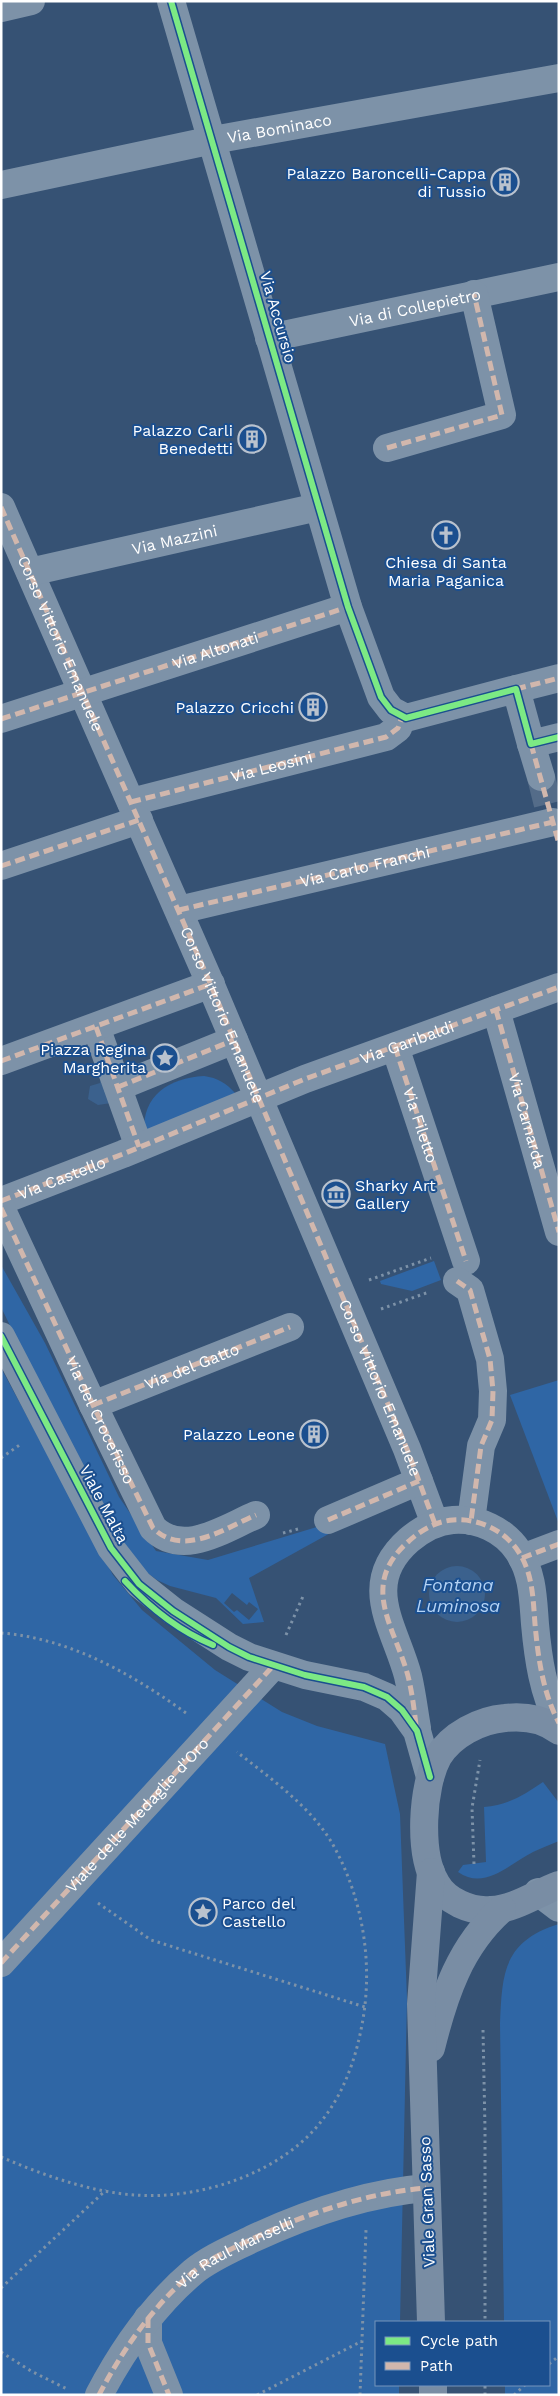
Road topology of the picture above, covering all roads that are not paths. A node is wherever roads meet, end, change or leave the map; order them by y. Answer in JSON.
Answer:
{"nodes":[{"id":1,"x":31,"y":1,"type":"edge"},
{"id":2,"x":171,"y":1,"type":"edge"},
{"id":3,"x":1,"y":8,"type":"edge"},
{"id":4,"x":559,"y":78,"type":"edge"},
{"id":5,"x":213,"y":140,"type":"junction"},
{"id":6,"x":1,"y":185,"type":"edge"},
{"id":7,"x":559,"y":277,"type":"edge"},
{"id":8,"x":474,"y":294,"type":"junction"},
{"id":9,"x":269,"y":338,"type":"junction"},
{"id":10,"x":387,"y":448,"type":"dead end"},
{"id":11,"x":1,"y":507,"type":"edge"},
{"id":12,"x":318,"y":507,"type":"junction"},
{"id":13,"x":30,"y":572,"type":"junction"},
{"id":14,"x":348,"y":607,"type":"junction"},
{"id":15,"x":559,"y":678,"type":"edge"},
{"id":16,"x":516,"y":689,"type":"junction"},
{"id":17,"x":82,"y":692,"type":"junction"},
{"id":18,"x":402,"y":717,"type":"junction"},
{"id":19,"x":1,"y":719,"type":"edge"},
{"id":20,"x":559,"y":736,"type":"edge"},
{"id":21,"x":531,"y":744,"type":"junction"},
{"id":22,"x":541,"y":777,"type":"tunnel mouth"},
{"id":23,"x":135,"y":811,"type":"junction"},
{"id":24,"x":553,"y":824,"type":"edge"},
{"id":25,"x":1,"y":866,"type":"edge"},
{"id":26,"x":178,"y":910,"type":"junction"},
{"id":27,"x":211,"y":984,"type":"junction"},
{"id":28,"x":559,"y":987,"type":"edge"},
{"id":29,"x":496,"y":1010,"type":"junction"},
{"id":30,"x":88,"y":1030,"type":"junction"},
{"id":31,"x":234,"y":1040,"type":"junction"},
{"id":32,"x":395,"y":1047,"type":"junction"},
{"id":33,"x":1,"y":1061,"type":"edge"},
{"id":34,"x":118,"y":1087,"type":"junction"},
{"id":35,"x":257,"y":1098,"type":"junction"},
{"id":36,"x":131,"y":1151,"type":"junction"},
{"id":37,"x":1,"y":1201,"type":"edge"},
{"id":38,"x":1,"y":1208,"type":"edge"},
{"id":39,"x":559,"y":1232,"type":"edge"},
{"id":40,"x":290,"y":1327,"type":"dead end"},
{"id":41,"x":1,"y":1336,"type":"edge"},
{"id":42,"x":93,"y":1406,"type":"junction"},
{"id":43,"x":420,"y":1481,"type":"junction"},
{"id":44,"x":256,"y":1515,"type":"dead end"},
{"id":45,"x":328,"y":1520,"type":"dead end"},
{"id":46,"x":471,"y":1521,"type":"junction"},
{"id":47,"x":435,"y":1524,"type":"junction"},
{"id":48,"x":559,"y":1544,"type":"edge"},
{"id":49,"x":522,"y":1558,"type":"junction"},
{"id":50,"x":273,"y":1666,"type":"junction"},
{"id":51,"x":559,"y":1723,"type":"edge"},
{"id":52,"x":417,"y":1731,"type":"junction"},
{"id":53,"x":559,"y":1731,"type":"edge"},
{"id":54,"x":430,"y":1777,"type":"junction"},
{"id":55,"x":431,"y":1872,"type":"junction"},
{"id":56,"x":552,"y":1895,"type":"edge"},
{"id":57,"x":502,"y":1908,"type":"junction"},
{"id":58,"x":1,"y":1964,"type":"edge"},
{"id":59,"x":424,"y":2081,"type":"junction"},
{"id":60,"x":426,"y":2188,"type":"junction"},
{"id":61,"x":148,"y":2318,"type":"junction"},
{"id":62,"x":431,"y":2321,"type":"edge"},
{"id":63,"x":99,"y":2395,"type":"edge"},
{"id":64,"x":169,"y":2395,"type":"edge"}],
"edges":[{"from":1,"to":3,"type":"street"},
{"from":2,"to":5,"type":"street","name":"Via Accursio"},
{"from":4,"to":5,"type":"street","name":"Via Bominaco"},
{"from":5,"to":6,"type":"street","name":"Via Bominaco"},
{"from":5,"to":9,"type":"street","name":"Via Accursio"},
{"from":7,"to":8,"type":"street","name":"Via di Collepietro"},
{"from":8,"to":9,"type":"street","name":"Via di Collepietro"},
{"from":8,"to":10,"type":"street"},
{"from":9,"to":12,"type":"street","name":"Via Accursio"},
{"from":11,"to":13,"type":"street","name":"Corso Vittorio Emanuele"},
{"from":12,"to":13,"type":"street","name":"Via Mazzini"},
{"from":12,"to":14,"type":"street","name":"Via Accursio"},
{"from":13,"to":17,"type":"street","name":"Corso Vittorio Emanuele"},
{"from":14,"to":17,"type":"street","name":"Via Altonati"},
{"from":14,"to":18,"type":"street","name":"Via Accursio"},
{"from":15,"to":16,"type":"street"},
{"from":16,"to":18,"type":"street"},
{"from":16,"to":21,"type":"street"},
{"from":17,"to":19,"type":"street","name":"Via Altonati"},
{"from":17,"to":23,"type":"street","name":"Corso Vittorio Emanuele"},
{"from":18,"to":23,"type":"street","name":"Via Leosini"},
{"from":20,"to":21,"type":"street"},
{"from":21,"to":22,"type":"street"},
{"from":23,"to":25,"type":"street","name":"Via Leosini"},
{"from":23,"to":26,"type":"street","name":"Corso Vittorio Emanuele"},
{"from":24,"to":26,"type":"street","name":"Via Carlo Franchi"},
{"from":26,"to":27,"type":"street","name":"Corso Vittorio Emanuele"},
{"from":27,"to":30,"type":"street"},
{"from":27,"to":31,"type":"street","name":"Corso Vittorio Emanuele"},
{"from":28,"to":29,"type":"street","name":"Via Garibaldi"},
{"from":29,"to":32,"type":"street","name":"Via Garibaldi"},
{"from":29,"to":39,"type":"street","name":"Via Camarda"},
{"from":30,"to":33,"type":"street"},
{"from":30,"to":34,"type":"street"},
{"from":31,"to":34,"type":"street"},
{"from":31,"to":35,"type":"street","name":"Corso Vittorio Emanuele"},
{"from":32,"to":35,"type":"street","name":"Via Garibaldi"},
{"from":32,"to":46,"type":"street","name":"Via Filetto"},
{"from":34,"to":36,"type":"street"},
{"from":35,"to":36,"type":"street"},
{"from":35,"to":43,"type":"street","name":"Corso Vittorio Emanuele"},
{"from":36,"to":37,"type":"street","name":"Via Castello"},
{"from":38,"to":42,"type":"street","name":"Via del Crocefisso"},
{"from":40,"to":42,"type":"street","name":"Via del Gatto"},
{"from":41,"to":50,"type":"street","name":"Viale Malta"},
{"from":42,"to":44,"type":"street","name":"Via del Crocefisso"},
{"from":43,"to":45,"type":"street"},
{"from":43,"to":47,"type":"street","name":"Corso Vittorio Emanuele"},
{"from":46,"to":47,"type":"street"},
{"from":46,"to":49,"type":"street"},
{"from":47,"to":52,"type":"street"},
{"from":48,"to":49,"type":"street"},
{"from":49,"to":51,"type":"street"},
{"from":50,"to":52,"type":"street","name":"Viale Malta"},
{"from":50,"to":58,"type":"street","name":"Viale delle Medaglie d'Oro"},
{"from":52,"to":54,"type":"street"},
{"from":53,"to":54,"type":"street"},
{"from":54,"to":55,"type":"street"},
{"from":55,"to":57,"type":"street"},
{"from":55,"to":59,"type":"street","name":"Viale Gran Sasso"},
{"from":56,"to":57,"type":"street"},
{"from":57,"to":59,"type":"street","name":"Viale Gran Sasso"},
{"from":59,"to":60,"type":"street","name":"Viale Gran Sasso"},
{"from":60,"to":61,"type":"street","name":"Via Raul Manselli"},
{"from":60,"to":62,"type":"street","name":"Viale Gran Sasso"},
{"from":61,"to":63,"type":"street","name":"Via Raul Manselli"},
{"from":61,"to":64,"type":"street"}]}
